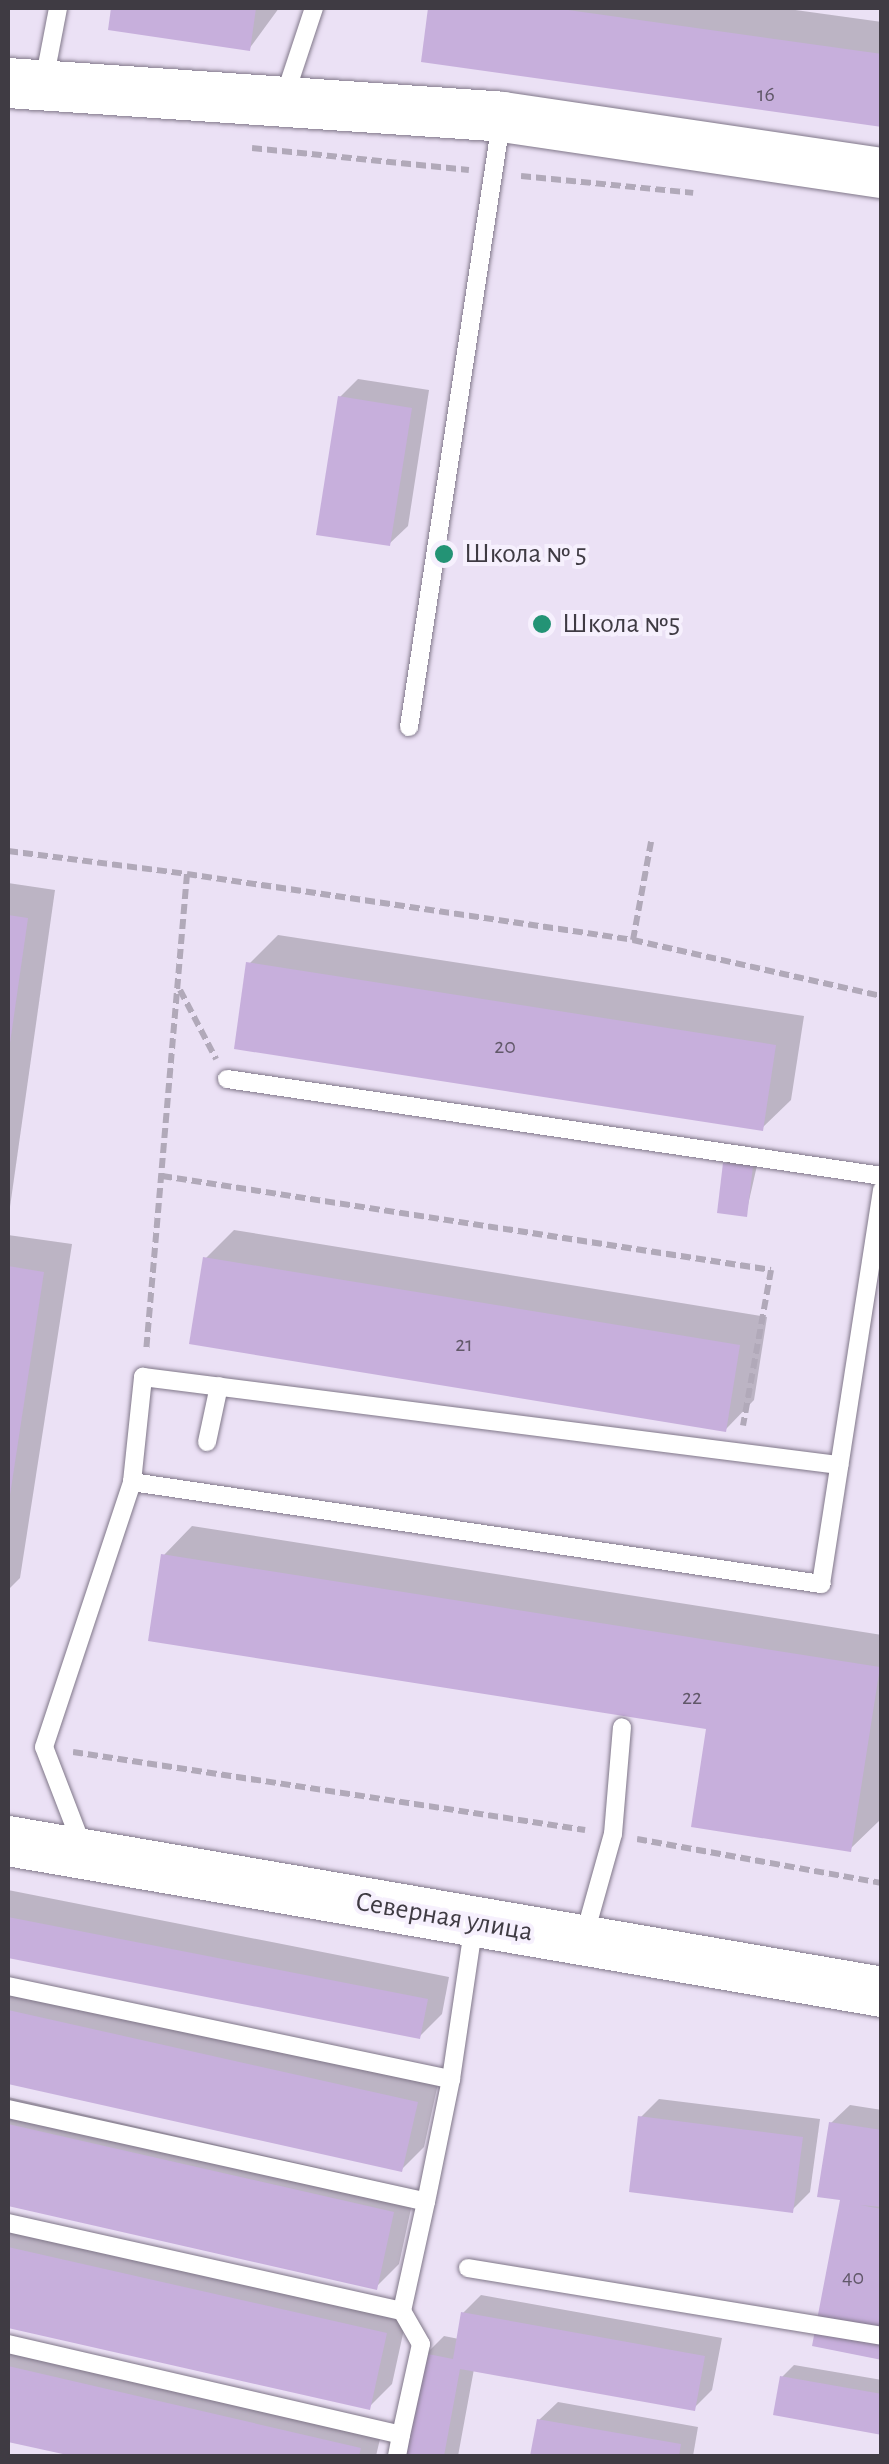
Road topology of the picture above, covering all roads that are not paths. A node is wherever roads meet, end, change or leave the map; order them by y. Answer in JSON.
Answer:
{"nodes":[{"id":1,"x":58,"y":8,"type":"edge"},
{"id":2,"x":314,"y":8,"type":"edge"},
{"id":3,"x":26,"y":84,"type":"edge"},
{"id":4,"x":284,"y":98,"type":"junction"},
{"id":5,"x":502,"y":117,"type":"junction"},
{"id":6,"x":882,"y":173,"type":"edge"},
{"id":7,"x":410,"y":727,"type":"dead end"},
{"id":8,"x":226,"y":1079,"type":"road end"},
{"id":9,"x":882,"y":1176,"type":"edge"},
{"id":10,"x":882,"y":1190,"type":"edge"},
{"id":11,"x":219,"y":1386,"type":"junction"},
{"id":12,"x":207,"y":1442,"type":"dead end"},
{"id":13,"x":838,"y":1465,"type":"junction"},
{"id":14,"x":132,"y":1482,"type":"junction"},
{"id":15,"x":622,"y":1726,"type":"dead end"},
{"id":16,"x":8,"y":1841,"type":"edge"},
{"id":17,"x":86,"y":1855,"type":"junction"},
{"id":18,"x":474,"y":1923,"type":"junction"},
{"id":19,"x":583,"y":1941,"type":"junction"},
{"id":20,"x":8,"y":1986,"type":"edge"},
{"id":21,"x":882,"y":1992,"type":"edge"},
{"id":22,"x":451,"y":2078,"type":"junction"},
{"id":23,"x":8,"y":2109,"type":"edge"},
{"id":24,"x":426,"y":2202,"type":"junction"},
{"id":25,"x":8,"y":2223,"type":"edge"},
{"id":26,"x":468,"y":2268,"type":"dead end"},
{"id":27,"x":402,"y":2311,"type":"junction"},
{"id":28,"x":882,"y":2336,"type":"edge"},
{"id":29,"x":8,"y":2344,"type":"edge"},
{"id":30,"x":401,"y":2435,"type":"junction"},
{"id":31,"x":396,"y":2456,"type":"edge"}],
"edges":[{"from":1,"to":3,"type":"lane"},
{"from":2,"to":4,"type":"lane"},
{"from":3,"to":4,"type":"street"},
{"from":4,"to":5,"type":"street"},
{"from":5,"to":6,"type":"street"},
{"from":5,"to":7,"type":"lane"},
{"from":8,"to":9,"type":"lane"},
{"from":10,"to":13,"type":"lane"},
{"from":11,"to":12,"type":"lane"},
{"from":11,"to":13,"type":"lane"},
{"from":11,"to":14,"type":"lane"},
{"from":13,"to":14,"type":"lane"},
{"from":14,"to":17,"type":"lane"},
{"from":15,"to":19,"type":"lane"},
{"from":16,"to":17,"type":"street","name":"Северная улица"},
{"from":17,"to":18,"type":"street","name":"Северная улица"},
{"from":18,"to":19,"type":"street","name":"Северная улица"},
{"from":18,"to":22,"type":"lane"},
{"from":19,"to":21,"type":"street","name":"Северная улица"},
{"from":20,"to":22,"type":"lane"},
{"from":22,"to":24,"type":"lane"},
{"from":23,"to":24,"type":"lane"},
{"from":24,"to":27,"type":"lane"},
{"from":25,"to":27,"type":"lane"},
{"from":26,"to":28,"type":"lane"},
{"from":27,"to":30,"type":"lane"},
{"from":29,"to":30,"type":"lane"},
{"from":30,"to":31,"type":"lane"}]}
